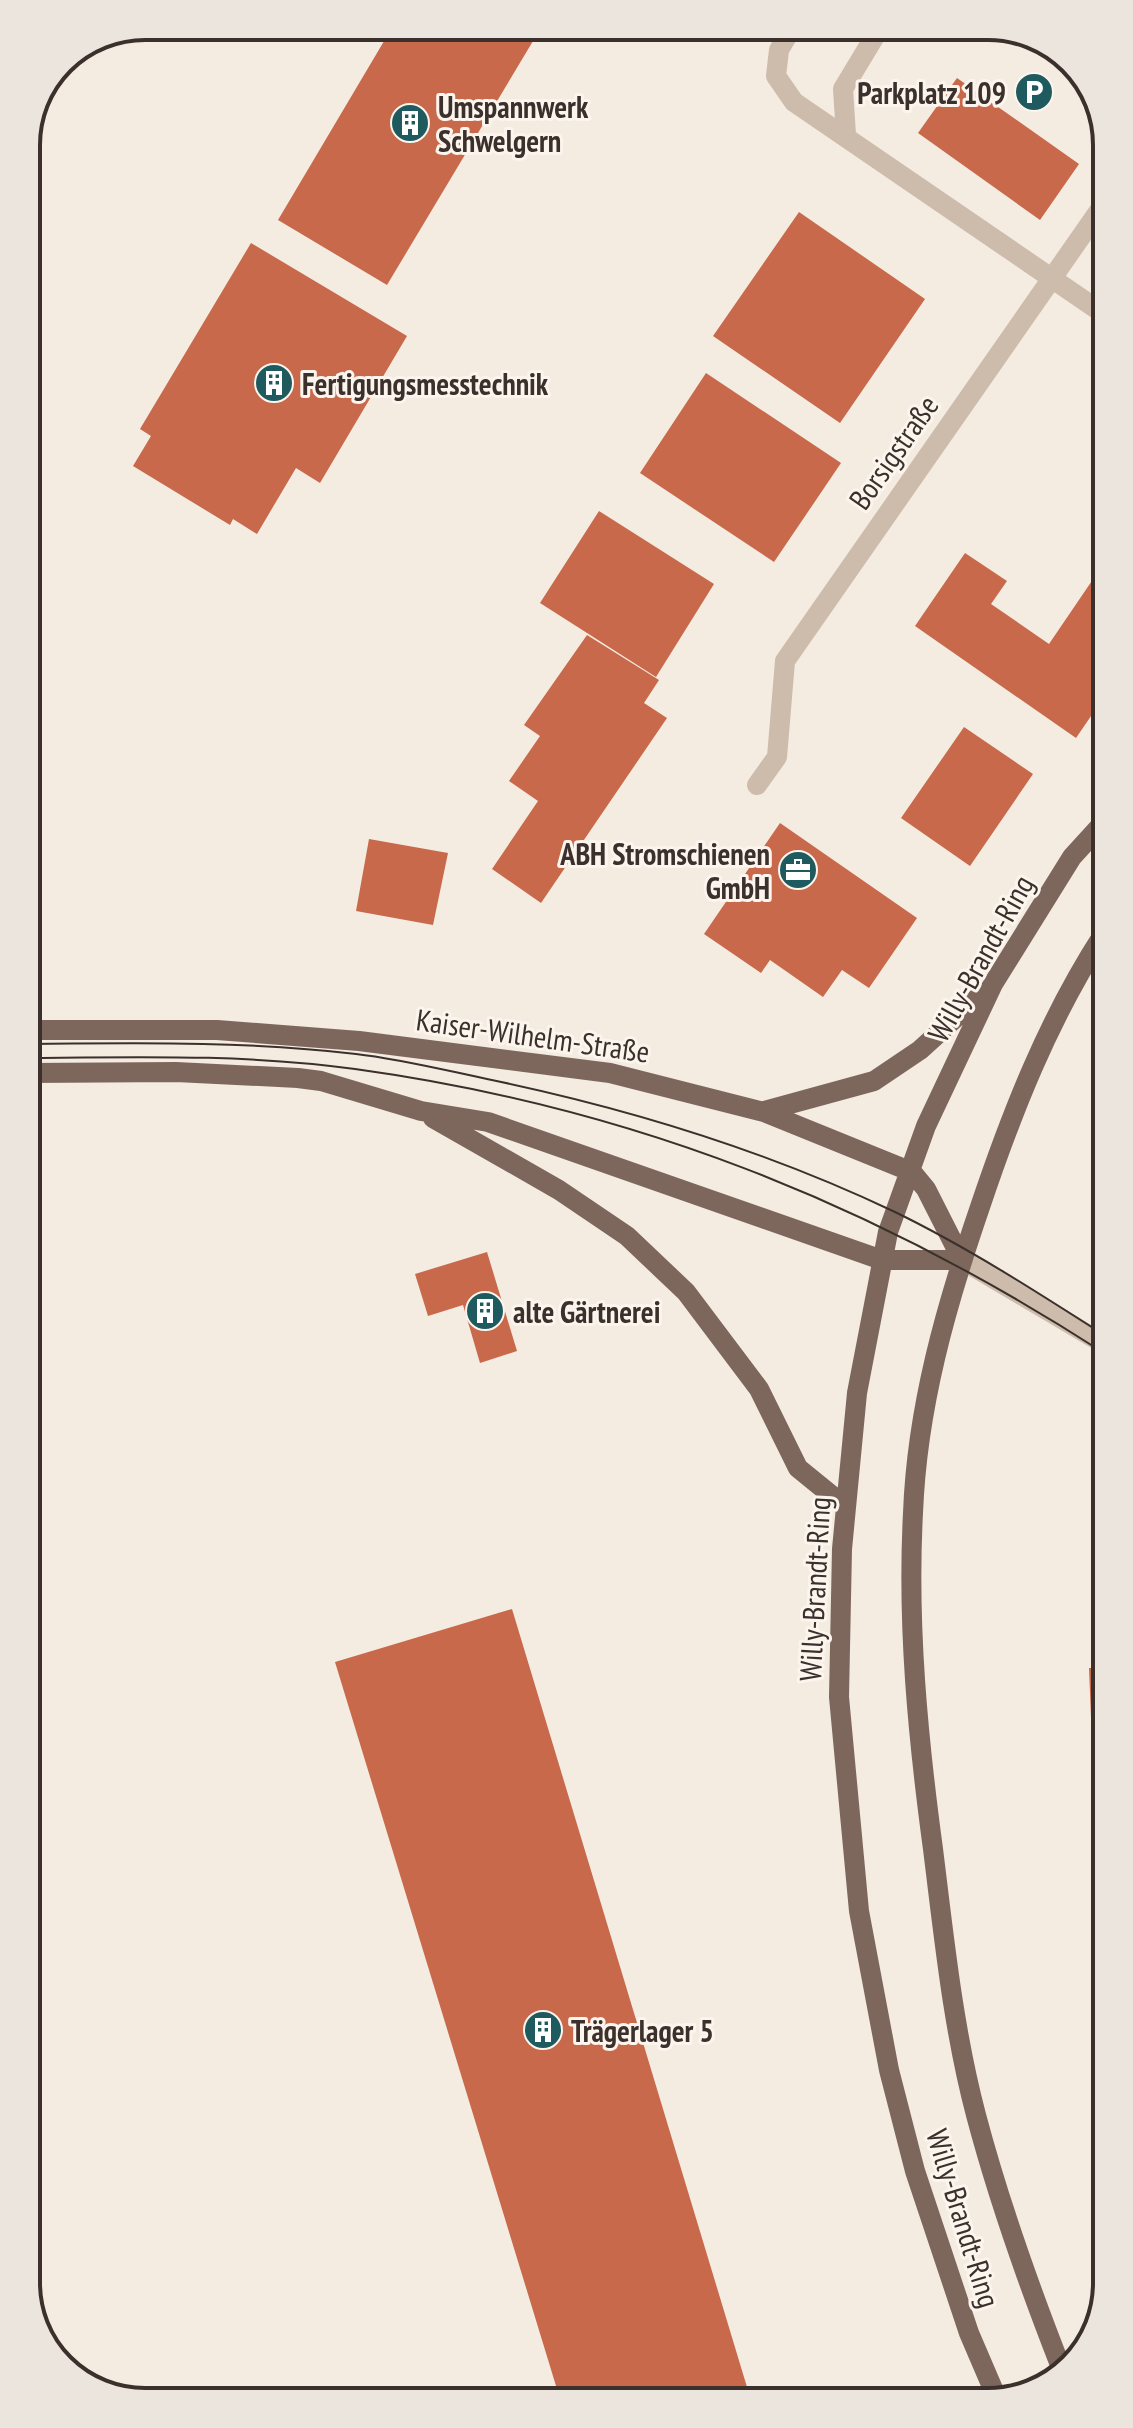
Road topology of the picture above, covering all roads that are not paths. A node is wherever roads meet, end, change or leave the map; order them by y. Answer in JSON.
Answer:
{"nodes":[{"id":1,"x":785,"y":40,"type":"edge"},
{"id":2,"x":873,"y":40,"type":"edge"},
{"id":3,"x":846,"y":135,"type":"junction"},
{"id":4,"x":1093,"y":219,"type":"edge"},
{"id":5,"x":1052,"y":277,"type":"junction"},
{"id":6,"x":1093,"y":306,"type":"edge"},
{"id":7,"x":757,"y":785,"type":"dead end"},
{"id":8,"x":1093,"y":834,"type":"edge"},
{"id":9,"x":1093,"y":951,"type":"edge"},
{"id":10,"x":993,"y":984,"type":"junction"},
{"id":11,"x":40,"y":1030,"type":"edge"},
{"id":12,"x":40,"y":1073,"type":"edge"},
{"id":13,"x":421,"y":1111,"type":"junction"},
{"id":14,"x":764,"y":1112,"type":"junction"},
{"id":15,"x":912,"y":1172,"type":"junction"},
{"id":16,"x":882,"y":1260,"type":"junction"},
{"id":17,"x":962,"y":1260,"type":"junction"},
{"id":18,"x":1093,"y":1337,"type":"edge"},
{"id":19,"x":846,"y":1507,"type":"junction"},
{"id":20,"x":1058,"y":2360,"type":"edge"},
{"id":21,"x":992,"y":2388,"type":"edge"}],
"edges":[{"from":1,"to":3,"type":"street"},
{"from":2,"to":3,"type":"street"},
{"from":3,"to":5,"type":"street"},
{"from":4,"to":5,"type":"street","name":"Borsigstraße"},
{"from":5,"to":6,"type":"street"},
{"from":5,"to":7,"type":"street","name":"Borsigstraße"},
{"from":8,"to":10,"type":"main road","name":"Willy-Brandt-Ring"},
{"from":9,"to":17,"type":"main road","name":"Willy-Brandt-Ring"},
{"from":10,"to":14,"type":"main road"},
{"from":10,"to":15,"type":"main road","name":"Willy-Brandt-Ring"},
{"from":11,"to":14,"type":"main road","name":"Kaiser-Wilhelm-Straße"},
{"from":12,"to":13,"type":"main road"},
{"from":13,"to":16,"type":"main road"},
{"from":13,"to":19,"type":"main road"},
{"from":14,"to":15,"type":"main road","name":"Kaiser-Wilhelm-Straße"},
{"from":15,"to":16,"type":"main road","name":"Willy-Brandt-Ring"},
{"from":15,"to":17,"type":"main road"},
{"from":16,"to":17,"type":"main road"},
{"from":16,"to":19,"type":"main road","name":"Willy-Brandt-Ring"},
{"from":17,"to":18,"type":"street"},
{"from":17,"to":20,"type":"main road","name":"Willy-Brandt-Ring"},
{"from":19,"to":21,"type":"main road","name":"Willy-Brandt-Ring"}]}
